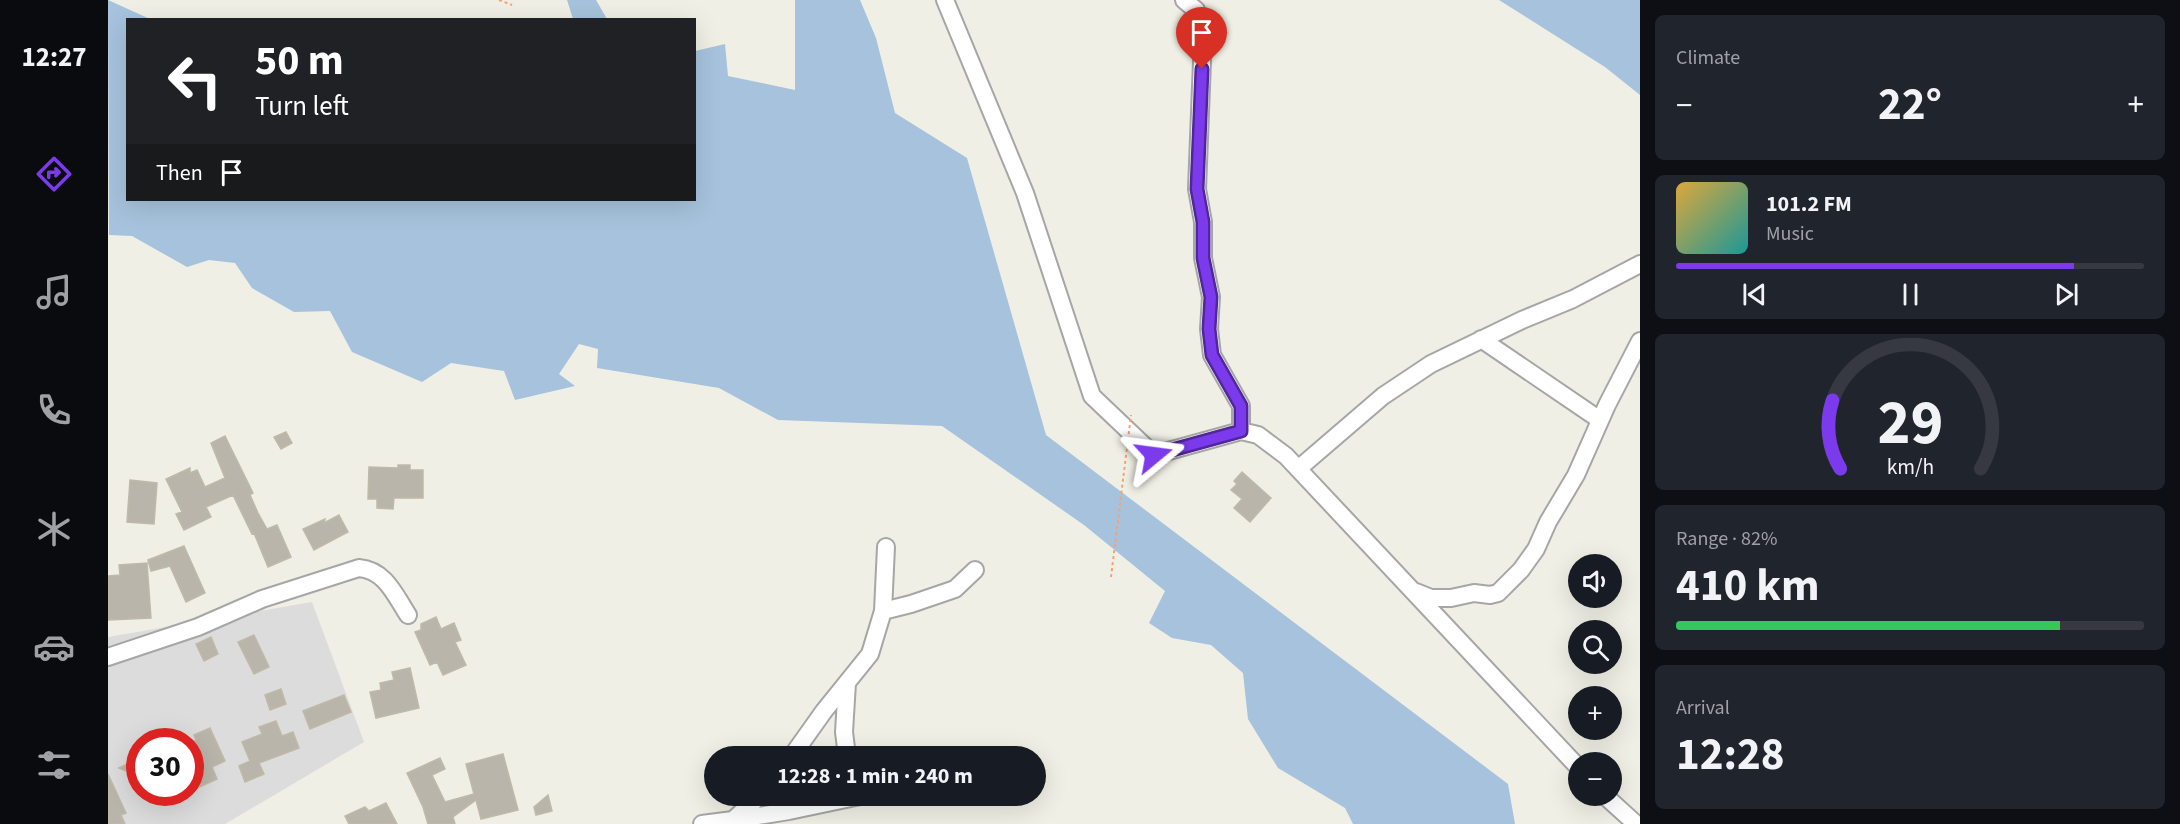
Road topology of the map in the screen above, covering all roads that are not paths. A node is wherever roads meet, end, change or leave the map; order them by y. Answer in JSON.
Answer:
{"nodes":[{"id":1,"x":945,"y":0,"type":"edge"},
{"id":2,"x":1184,"y":0,"type":"edge"},
{"id":3,"x":1640,"y":264,"type":"edge"},
{"id":4,"x":1481,"y":339,"type":"junction"},
{"id":5,"x":1640,"y":341,"type":"edge"},
{"id":6,"x":1600,"y":420,"type":"junction"},
{"id":7,"x":1241,"y":431,"type":"junction"},
{"id":8,"x":1298,"y":469,"type":"junction"},
{"id":9,"x":886,"y":548,"type":"dead end"},
{"id":10,"x":975,"y":570,"type":"dead end"},
{"id":11,"x":1412,"y":590,"type":"junction"},
{"id":12,"x":884,"y":611,"type":"junction"},
{"id":13,"x":408,"y":615,"type":"dead end"},
{"id":14,"x":108,"y":657,"type":"edge"},
{"id":15,"x":847,"y":683,"type":"junction"},
{"id":16,"x":800,"y":746,"type":"edge"},
{"id":17,"x":846,"y":746,"type":"edge"},
{"id":18,"x":1568,"y":756,"type":"edge"},
{"id":19,"x":749,"y":806,"type":"edge"},
{"id":20,"x":813,"y":806,"type":"edge"},
{"id":21,"x":1616,"y":806,"type":"edge"},
{"id":22,"x":733,"y":820,"type":"junction"},
{"id":23,"x":702,"y":824,"type":"edge"},
{"id":24,"x":1636,"y":824,"type":"edge"}],
"edges":[{"from":1,"to":7,"type":"street"},
{"from":2,"to":7,"type":"street"},
{"from":3,"to":4,"type":"street"},
{"from":4,"to":6,"type":"street"},
{"from":4,"to":8,"type":"street"},
{"from":5,"to":6,"type":"street"},
{"from":6,"to":11,"type":"street"},
{"from":7,"to":8,"type":"street"},
{"from":8,"to":11,"type":"street"},
{"from":9,"to":12,"type":"street"},
{"from":10,"to":12,"type":"street"},
{"from":11,"to":18,"type":"street"},
{"from":12,"to":15,"type":"street"},
{"from":13,"to":14,"type":"street"},
{"from":15,"to":16,"type":"street"},
{"from":15,"to":17,"type":"street"},
{"from":19,"to":22,"type":"street"},
{"from":20,"to":22,"type":"street"},
{"from":21,"to":24,"type":"street"},
{"from":22,"to":23,"type":"street"}]}
